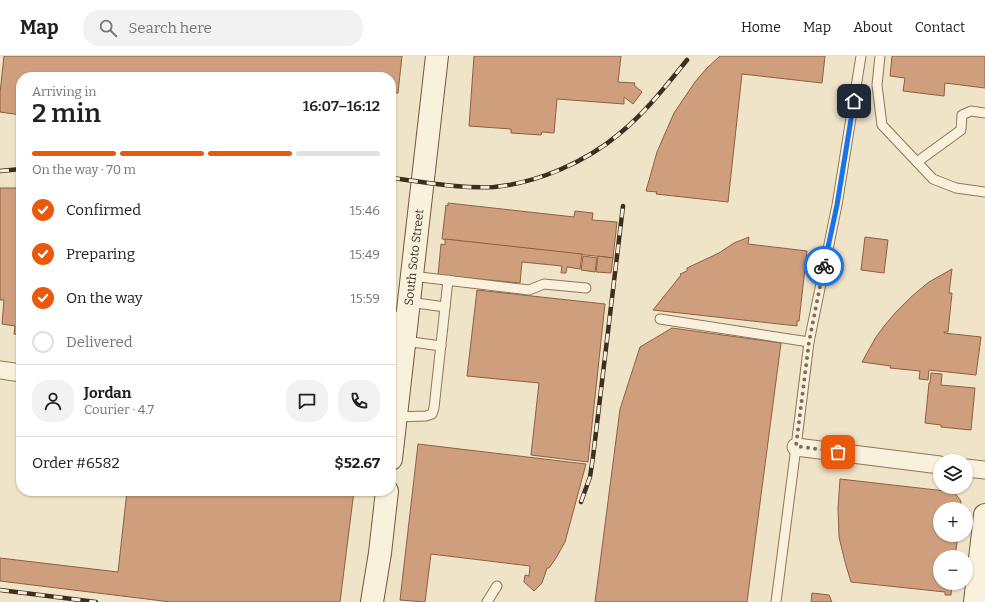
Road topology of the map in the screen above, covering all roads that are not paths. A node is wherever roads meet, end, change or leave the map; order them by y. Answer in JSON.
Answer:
{"nodes":[{"id":1,"x":437,"y":56,"type":"edge"},
{"id":2,"x":861,"y":56,"type":"edge"},
{"id":3,"x":880,"y":56,"type":"edge"},
{"id":4,"x":985,"y":113,"type":"edge"},
{"id":5,"x":917,"y":162,"type":"junction"},
{"id":6,"x":985,"y":192,"type":"edge"},
{"id":7,"x":412,"y":276,"type":"junction"},
{"id":8,"x":448,"y":280,"type":"junction"},
{"id":9,"x":586,"y":288,"type":"dead end"},
{"id":10,"x":445,"y":308,"type":"junction"},
{"id":11,"x":402,"y":312,"type":"edge"},
{"id":12,"x":660,"y":319,"type":"dead end"},
{"id":13,"x":405,"y":341,"type":"junction"},
{"id":14,"x":809,"y":342,"type":"junction"},
{"id":15,"x":441,"y":346,"type":"junction"},
{"id":16,"x":0,"y":370,"type":"edge"},
{"id":17,"x":16,"y":372,"type":"edge"},
{"id":18,"x":396,"y":397,"type":"edge"},
{"id":19,"x":396,"y":416,"type":"edge"},
{"id":20,"x":796,"y":446,"type":"junction"},
{"id":21,"x":933,"y":464,"type":"edge"},
{"id":22,"x":973,"y":469,"type":"edge"},
{"id":23,"x":985,"y":470,"type":"edge"},
{"id":24,"x":386,"y":496,"type":"edge"},
{"id":25,"x":985,"y":515,"type":"edge"},
{"id":26,"x":497,"y":586,"type":"dead end"},
{"id":27,"x":372,"y":602,"type":"edge"},
{"id":28,"x":487,"y":602,"type":"edge"},
{"id":29,"x":776,"y":602,"type":"edge"},
{"id":30,"x":974,"y":602,"type":"edge"}],
"edges":[{"from":1,"to":7,"type":"main road","name":"South Soto Street"},
{"from":2,"to":14,"type":"lane"},
{"from":3,"to":5,"type":"lane"},
{"from":4,"to":5,"type":"lane"},
{"from":5,"to":6,"type":"lane"},
{"from":7,"to":8,"type":"lane"},
{"from":7,"to":11,"type":"main road","name":"South Soto Street"},
{"from":8,"to":9,"type":"lane"},
{"from":8,"to":10,"type":"lane"},
{"from":10,"to":11,"type":"lane"},
{"from":10,"to":15,"type":"lane"},
{"from":11,"to":13,"type":"main road","name":"South Soto Street"},
{"from":12,"to":14,"type":"lane"},
{"from":13,"to":15,"type":"lane"},
{"from":13,"to":18,"type":"main road","name":"South Soto Street"},
{"from":14,"to":20,"type":"lane"},
{"from":15,"to":19,"type":"lane"},
{"from":16,"to":17,"type":"street"},
{"from":20,"to":21,"type":"street"},
{"from":20,"to":29,"type":"lane"},
{"from":22,"to":23,"type":"street"},
{"from":24,"to":27,"type":"main road"},
{"from":25,"to":30,"type":"main road"},
{"from":26,"to":28,"type":"lane"}]}
